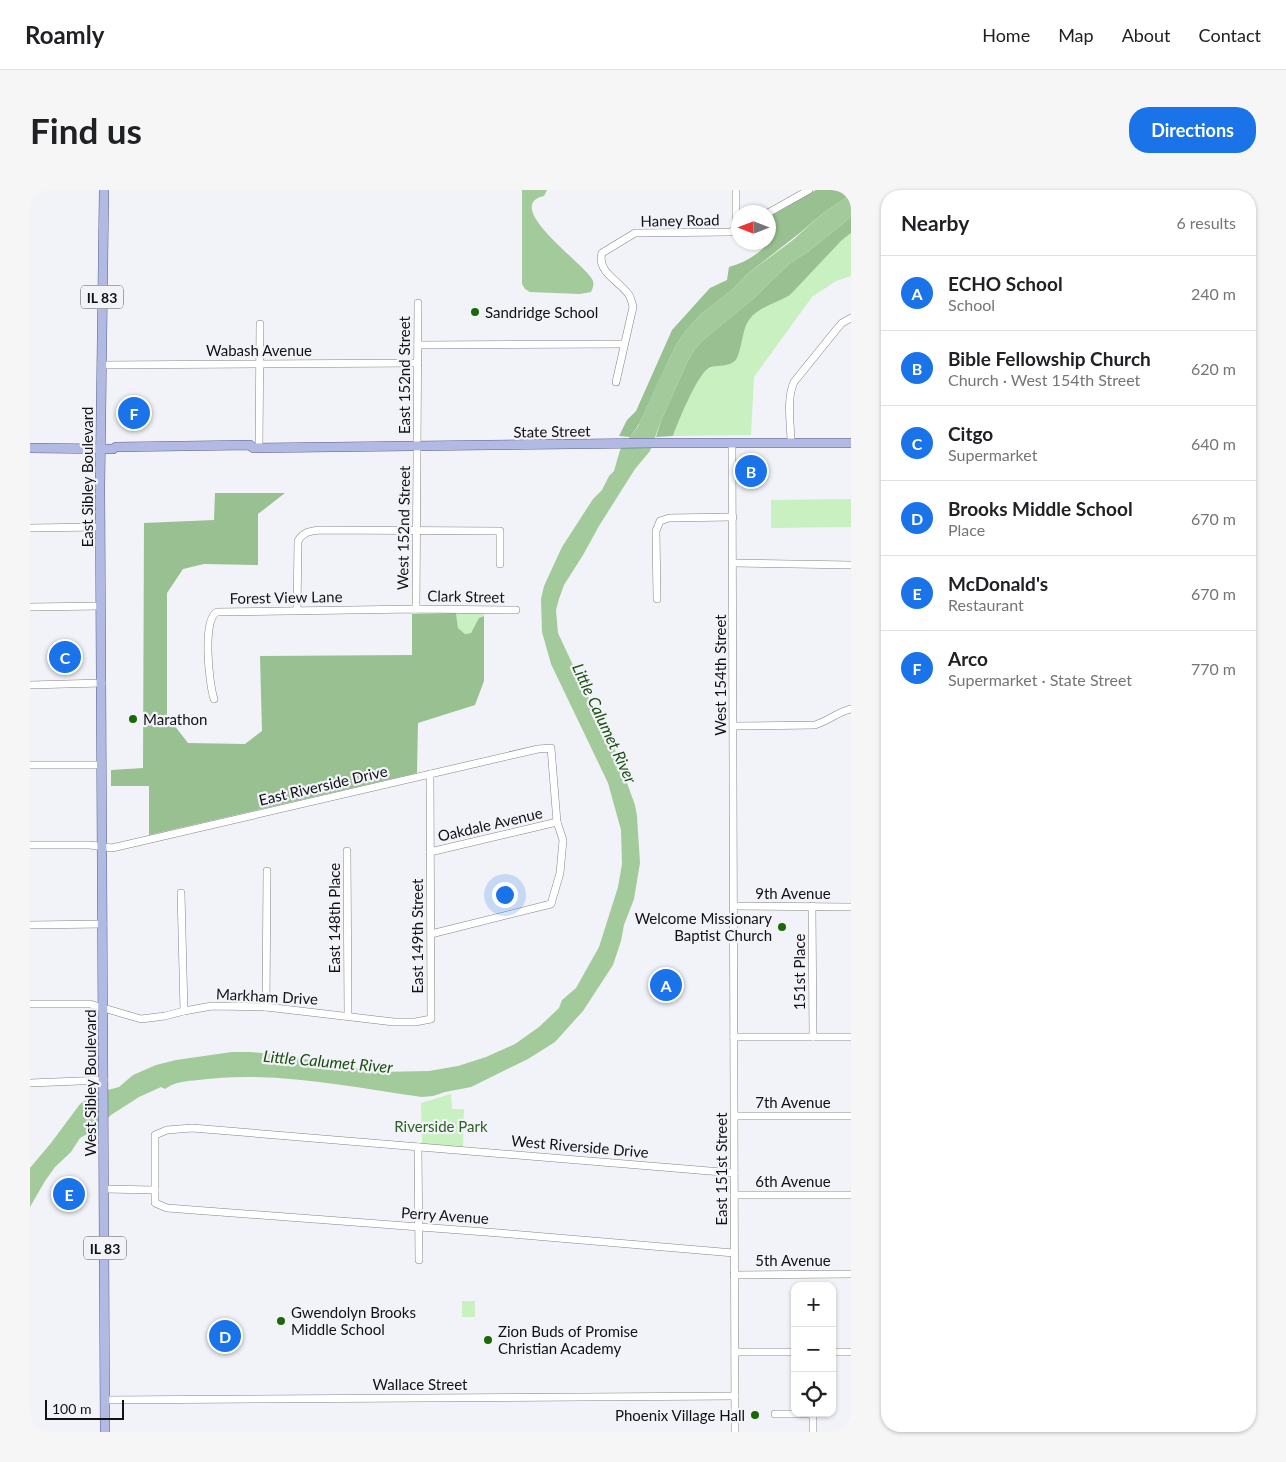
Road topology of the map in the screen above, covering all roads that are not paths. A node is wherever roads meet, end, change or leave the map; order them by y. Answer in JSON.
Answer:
{"nodes":[{"id":1,"x":736,"y":190,"type":"edge"},
{"id":2,"x":809,"y":190,"type":"edge"},
{"id":3,"x":104,"y":193,"type":"edge"},
{"id":4,"x":736,"y":205,"type":"edge"},
{"id":5,"x":776,"y":209,"type":"edge"},
{"id":6,"x":731,"y":232,"type":"edge"},
{"id":7,"x":418,"y":303,"type":"dead end"},
{"id":8,"x":851,"y":318,"type":"edge"},
{"id":9,"x":260,"y":324,"type":"dead end"},
{"id":10,"x":624,"y":344,"type":"junction"},
{"id":11,"x":418,"y":345,"type":"junction"},
{"id":12,"x":260,"y":363,"type":"junction"},
{"id":13,"x":418,"y":363,"type":"junction"},
{"id":14,"x":101,"y":364,"type":"junction"},
{"id":15,"x":616,"y":382,"type":"dead end"},
{"id":16,"x":732,"y":443,"type":"junction"},
{"id":17,"x":791,"y":443,"type":"junction"},
{"id":18,"x":851,"y":443,"type":"edge"},
{"id":19,"x":417,"y":446,"type":"junction"},
{"id":20,"x":30,"y":448,"type":"edge"},
{"id":21,"x":256,"y":448,"type":"junction"},
{"id":22,"x":100,"y":449,"type":"junction"},
{"id":23,"x":734,"y":517,"type":"junction"},
{"id":24,"x":100,"y":527,"type":"junction"},
{"id":25,"x":30,"y":528,"type":"edge"},
{"id":26,"x":416,"y":531,"type":"junction"},
{"id":27,"x":734,"y":563,"type":"junction"},
{"id":28,"x":500,"y":564,"type":"dead end"},
{"id":29,"x":851,"y":565,"type":"edge"},
{"id":30,"x":657,"y":599,"type":"dead end"},
{"id":31,"x":101,"y":606,"type":"junction"},
{"id":32,"x":30,"y":607,"type":"edge"},
{"id":33,"x":416,"y":609,"type":"junction"},
{"id":34,"x":298,"y":610,"type":"junction"},
{"id":35,"x":516,"y":610,"type":"dead end"},
{"id":36,"x":102,"y":683,"type":"junction"},
{"id":37,"x":30,"y":685,"type":"edge"},
{"id":38,"x":214,"y":699,"type":"dead end"},
{"id":39,"x":851,"y":709,"type":"edge"},
{"id":40,"x":734,"y":726,"type":"junction"},
{"id":41,"x":30,"y":765,"type":"edge"},
{"id":42,"x":102,"y":765,"type":"junction"},
{"id":43,"x":430,"y":774,"type":"junction"},
{"id":44,"x":557,"y":822,"type":"junction"},
{"id":45,"x":30,"y":845,"type":"edge"},
{"id":46,"x":102,"y":847,"type":"junction"},
{"id":47,"x":347,"y":851,"type":"dead end"},
{"id":48,"x":430,"y":852,"type":"junction"},
{"id":49,"x":267,"y":871,"type":"dead end"},
{"id":50,"x":181,"y":893,"type":"dead end"},
{"id":51,"x":734,"y":906,"type":"junction"},
{"id":52,"x":812,"y":906,"type":"junction"},
{"id":53,"x":851,"y":907,"type":"edge"},
{"id":54,"x":103,"y":924,"type":"junction"},
{"id":55,"x":30,"y":925,"type":"edge"},
{"id":56,"x":430,"y":934,"type":"junction"},
{"id":57,"x":30,"y":1004,"type":"edge"},
{"id":58,"x":266,"y":1007,"type":"junction"},
{"id":59,"x":103,"y":1008,"type":"junction"},
{"id":60,"x":184,"y":1011,"type":"junction"},
{"id":61,"x":348,"y":1015,"type":"junction"},
{"id":62,"x":431,"y":1020,"type":"joint"},
{"id":63,"x":734,"y":1037,"type":"junction"},
{"id":64,"x":813,"y":1037,"type":"junction"},
{"id":65,"x":851,"y":1037,"type":"edge"},
{"id":66,"x":30,"y":1082,"type":"edge"},
{"id":67,"x":104,"y":1082,"type":"junction"},
{"id":68,"x":734,"y":1116,"type":"junction"},
{"id":69,"x":851,"y":1116,"type":"edge"},
{"id":70,"x":418,"y":1147,"type":"junction"},
{"id":71,"x":734,"y":1173,"type":"junction"},
{"id":72,"x":105,"y":1188,"type":"junction"},
{"id":73,"x":155,"y":1190,"type":"junction"},
{"id":74,"x":734,"y":1195,"type":"junction"},
{"id":75,"x":851,"y":1195,"type":"edge"},
{"id":76,"x":419,"y":1227,"type":"junction"},
{"id":77,"x":734,"y":1253,"type":"junction"},
{"id":78,"x":419,"y":1260,"type":"dead end"},
{"id":79,"x":734,"y":1274,"type":"junction"},
{"id":80,"x":851,"y":1274,"type":"edge"},
{"id":81,"x":734,"y":1352,"type":"junction"},
{"id":82,"x":791,"y":1352,"type":"edge"},
{"id":83,"x":836,"y":1352,"type":"edge"},
{"id":84,"x":851,"y":1352,"type":"edge"},
{"id":85,"x":734,"y":1396,"type":"junction"},
{"id":86,"x":105,"y":1400,"type":"junction"},
{"id":87,"x":775,"y":1414,"type":"dead end"},
{"id":88,"x":791,"y":1414,"type":"edge"},
{"id":89,"x":813,"y":1417,"type":"edge"},
{"id":90,"x":105,"y":1432,"type":"edge"},
{"id":91,"x":734,"y":1432,"type":"edge"},
{"id":92,"x":813,"y":1432,"type":"edge"}],
"edges":[{"from":1,"to":4,"type":"street"},
{"from":2,"to":5,"type":"street"},
{"from":3,"to":14,"type":"main road","name":"East Sibley Boulevard","number":"IL 83"},
{"from":6,"to":10,"type":"street","name":"Haney Road"},
{"from":7,"to":11,"type":"street","name":"East 152nd Street"},
{"from":8,"to":17,"type":"street"},
{"from":9,"to":12,"type":"street"},
{"from":10,"to":11,"type":"street"},
{"from":10,"to":15,"type":"street"},
{"from":11,"to":13,"type":"street","name":"East 152nd Street"},
{"from":12,"to":13,"type":"street","name":"Wabash Avenue"},
{"from":12,"to":14,"type":"street","name":"Wabash Avenue"},
{"from":12,"to":21,"type":"street"},
{"from":13,"to":19,"type":"street","name":"East 152nd Street"},
{"from":14,"to":22,"type":"main road","name":"East Sibley Boulevard","number":"IL 83"},
{"from":16,"to":17,"type":"main road","name":"State Street"},
{"from":16,"to":19,"type":"main road","name":"State Street"},
{"from":16,"to":23,"type":"street","name":"West 154th Street"},
{"from":17,"to":18,"type":"main road","name":"State Street"},
{"from":19,"to":21,"type":"main road","name":"State Street"},
{"from":19,"to":26,"type":"street","name":"West 152nd Street"},
{"from":20,"to":22,"type":"main road","name":"State Street"},
{"from":21,"to":22,"type":"main road","name":"State Street"},
{"from":22,"to":24,"type":"main road","name":"East Sibley Boulevard","number":"IL 83"},
{"from":23,"to":27,"type":"street","name":"West 154th Street"},
{"from":23,"to":30,"type":"street"},
{"from":24,"to":25,"type":"street"},
{"from":24,"to":31,"type":"main road","name":"East Sibley Boulevard","number":"IL 83"},
{"from":26,"to":28,"type":"street"},
{"from":26,"to":33,"type":"street","name":"West 152nd Street"},
{"from":26,"to":34,"type":"street"},
{"from":27,"to":29,"type":"street"},
{"from":27,"to":40,"type":"street","name":"West 154th Street"},
{"from":31,"to":32,"type":"street"},
{"from":31,"to":36,"type":"main road","name":"East Sibley Boulevard","number":"IL 83"},
{"from":33,"to":34,"type":"street","name":"Forest View Lane"},
{"from":33,"to":35,"type":"street","name":"Clark Street"},
{"from":34,"to":38,"type":"street","name":"Forest View Lane"},
{"from":36,"to":37,"type":"street"},
{"from":36,"to":42,"type":"main road","name":"East Sibley Boulevard","number":"IL 83"},
{"from":39,"to":40,"type":"street"},
{"from":40,"to":51,"type":"street","name":"West 154th Street"},
{"from":41,"to":42,"type":"street"},
{"from":42,"to":46,"type":"main road","name":"West Sibley Boulevard","number":"IL 83"},
{"from":43,"to":44,"type":"street","name":"East Riverside Drive"},
{"from":43,"to":46,"type":"street","name":"East Riverside Drive"},
{"from":43,"to":48,"type":"street"},
{"from":44,"to":48,"type":"street","name":"Oakdale Avenue"},
{"from":44,"to":56,"type":"street"},
{"from":45,"to":46,"type":"street","name":"East Riverside Drive"},
{"from":46,"to":54,"type":"main road","name":"West Sibley Boulevard","number":"IL 83"},
{"from":47,"to":61,"type":"street","name":"East 148th Place"},
{"from":48,"to":56,"type":"street","name":"East 149th Street"},
{"from":49,"to":58,"type":"street"},
{"from":50,"to":60,"type":"street"},
{"from":51,"to":52,"type":"street","name":"9th Avenue"},
{"from":51,"to":63,"type":"street","name":"East 151st Street"},
{"from":52,"to":53,"type":"street","name":"9th Avenue"},
{"from":52,"to":64,"type":"street","name":"151st Place"},
{"from":54,"to":55,"type":"street"},
{"from":54,"to":59,"type":"main road","name":"West Sibley Boulevard","number":"IL 83"},
{"from":56,"to":62,"type":"street","name":"East 149th Street"},
{"from":57,"to":59,"type":"street","name":"Markham Drive"},
{"from":58,"to":60,"type":"street","name":"Markham Drive"},
{"from":58,"to":61,"type":"street","name":"Markham Drive"},
{"from":59,"to":60,"type":"street","name":"Markham Drive"},
{"from":59,"to":67,"type":"main road","name":"West Sibley Boulevard","number":"IL 83"},
{"from":61,"to":62,"type":"street","name":"Markham Drive"},
{"from":63,"to":64,"type":"street"},
{"from":63,"to":68,"type":"street","name":"East 151st Street"},
{"from":64,"to":65,"type":"street"},
{"from":66,"to":67,"type":"street"},
{"from":67,"to":72,"type":"main road","name":"West Sibley Boulevard","number":"IL 83"},
{"from":68,"to":69,"type":"street","name":"7th Avenue"},
{"from":68,"to":71,"type":"street","name":"East 151st Street"},
{"from":70,"to":71,"type":"street","name":"West Riverside Drive"},
{"from":70,"to":73,"type":"street","name":"West Riverside Drive"},
{"from":70,"to":76,"type":"street"},
{"from":71,"to":74,"type":"street","name":"East 151st Street"},
{"from":72,"to":73,"type":"street"},
{"from":72,"to":86,"type":"main road","name":"West Sibley Boulevard","number":"IL 83"},
{"from":73,"to":76,"type":"street","name":"Perry Avenue"},
{"from":74,"to":75,"type":"street","name":"6th Avenue"},
{"from":74,"to":77,"type":"street","name":"East 151st Street"},
{"from":76,"to":77,"type":"street","name":"Perry Avenue"},
{"from":76,"to":78,"type":"street"},
{"from":77,"to":79,"type":"street","name":"East 151st Street"},
{"from":79,"to":80,"type":"street","name":"5th Avenue"},
{"from":79,"to":81,"type":"street","name":"East 151st Street"},
{"from":81,"to":82,"type":"street"},
{"from":81,"to":85,"type":"street","name":"East 151st Street"},
{"from":83,"to":84,"type":"street"},
{"from":85,"to":86,"type":"street","name":"Wallace Street"},
{"from":85,"to":91,"type":"street","name":"East 151st Street"},
{"from":86,"to":90,"type":"main road","name":"West Sibley Boulevard","number":"IL 83"},
{"from":87,"to":88,"type":"street"},
{"from":89,"to":92,"type":"street"}]}
